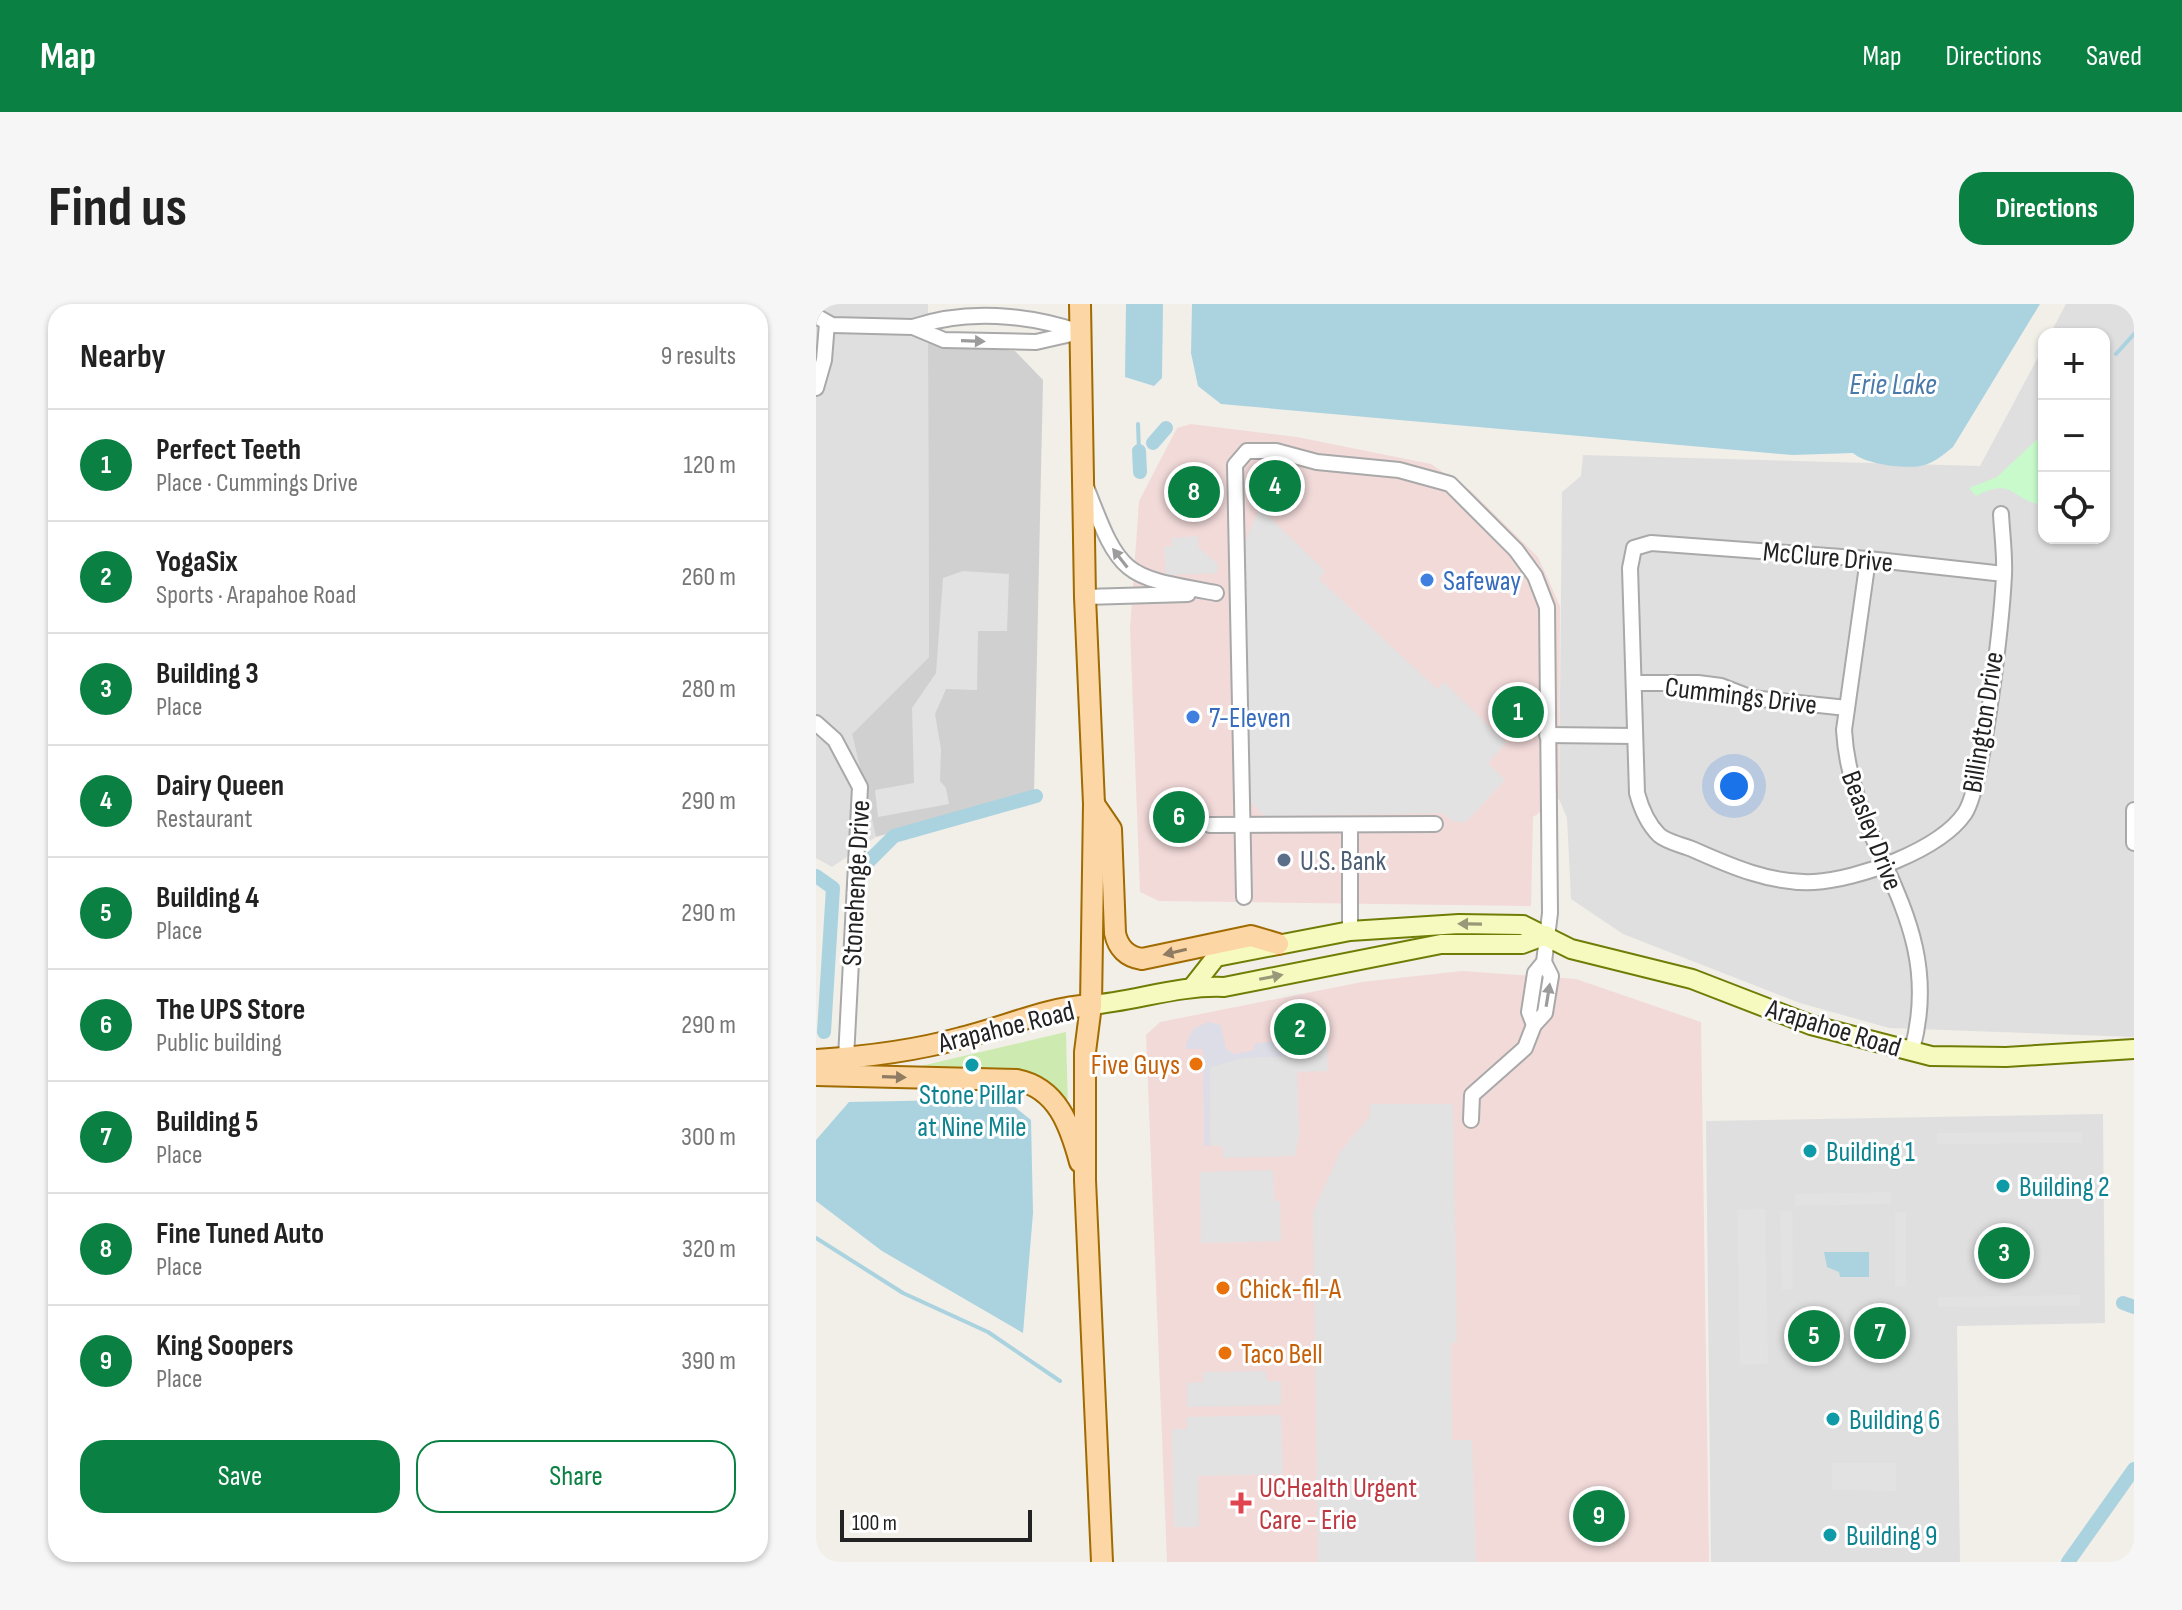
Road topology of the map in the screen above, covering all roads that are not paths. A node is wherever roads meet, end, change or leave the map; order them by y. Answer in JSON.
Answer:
{"nodes":[{"id":1,"x":1080,"y":304,"type":"edge"},
{"id":2,"x":821,"y":320,"type":"edge"},
{"id":3,"x":913,"y":327,"type":"junction"},
{"id":4,"x":1080,"y":332,"type":"junction"},
{"id":5,"x":816,"y":388,"type":"edge"},
{"id":6,"x":1083,"y":477,"type":"junction"},
{"id":7,"x":2001,"y":514,"type":"dead end"},
{"id":8,"x":1651,"y":543,"type":"joint"},
{"id":9,"x":1868,"y":559,"type":"junction"},
{"id":10,"x":2004,"y":574,"type":"junction"},
{"id":11,"x":1216,"y":593,"type":"junction"},
{"id":12,"x":1238,"y":593,"type":"junction"},
{"id":13,"x":1085,"y":597,"type":"junction"},
{"id":14,"x":1634,"y":683,"type":"junction"},
{"id":15,"x":1847,"y":708,"type":"junction"},
{"id":16,"x":816,"y":723,"type":"edge"},
{"id":17,"x":1547,"y":735,"type":"junction"},
{"id":18,"x":1635,"y":736,"type":"junction"},
{"id":19,"x":1094,"y":804,"type":"junction"},
{"id":20,"x":2134,"y":810,"type":"edge"},
{"id":21,"x":1435,"y":824,"type":"dead end"},
{"id":22,"x":1210,"y":825,"type":"dead end"},
{"id":23,"x":1242,"y":825,"type":"junction"},
{"id":24,"x":1350,"y":825,"type":"junction"},
{"id":25,"x":2134,"y":843,"type":"edge"},
{"id":26,"x":1886,"y":864,"type":"junction"},
{"id":27,"x":1244,"y":897,"type":"dead end"},
{"id":28,"x":1350,"y":931,"type":"junction"},
{"id":29,"x":1546,"y":935,"type":"junction"},
{"id":30,"x":1278,"y":944,"type":"junction"},
{"id":31,"x":1194,"y":985,"type":"junction"},
{"id":32,"x":1091,"y":1005,"type":"junction"},
{"id":33,"x":2134,"y":1049,"type":"edge"},
{"id":34,"x":1912,"y":1050,"type":"junction"},
{"id":35,"x":846,"y":1058,"type":"junction"},
{"id":36,"x":816,"y":1060,"type":"edge"},
{"id":37,"x":816,"y":1075,"type":"edge"},
{"id":38,"x":1471,"y":1120,"type":"dead end"},
{"id":39,"x":1085,"y":1180,"type":"junction"},
{"id":40,"x":1102,"y":1562,"type":"edge"}],
"edges":[{"from":1,"to":4,"type":"main road"},
{"from":2,"to":3,"type":"street"},
{"from":2,"to":5,"type":"street"},
{"from":3,"to":4,"type":"street","one_way":true},
{"from":3,"to":4,"type":"street"},
{"from":4,"to":6,"type":"main road"},
{"from":11,"to":6,"type":"street","one_way":true},
{"from":6,"to":13,"type":"main road"},
{"from":7,"to":10,"type":"street","name":"Billington Drive"},
{"from":8,"to":9,"type":"street","name":"McClure Drive"},
{"from":8,"to":14,"type":"street","name":"Billington Drive"},
{"from":9,"to":10,"type":"street","name":"McClure Drive"},
{"from":9,"to":15,"type":"street","name":"Beasley Drive"},
{"from":10,"to":26,"type":"street","name":"Billington Drive"},
{"from":11,"to":12,"type":"street"},
{"from":11,"to":13,"type":"street"},
{"from":12,"to":17,"type":"street"},
{"from":12,"to":23,"type":"street"},
{"from":13,"to":19,"type":"main road"},
{"from":14,"to":15,"type":"street","name":"Cummings Drive"},
{"from":14,"to":18,"type":"street","name":"Billington Drive"},
{"from":15,"to":26,"type":"street","name":"Beasley Drive"},
{"from":16,"to":35,"type":"street","name":"Stonehenge Drive"},
{"from":17,"to":18,"type":"street"},
{"from":17,"to":29,"type":"street"},
{"from":18,"to":26,"type":"street","name":"Billington Drive"},
{"from":30,"to":19,"type":"main road","one_way":true},
{"from":19,"to":32,"type":"main road"},
{"from":20,"to":25,"type":"street"},
{"from":21,"to":24,"type":"street"},
{"from":22,"to":23,"type":"street"},
{"from":23,"to":24,"type":"street"},
{"from":23,"to":27,"type":"street"},
{"from":24,"to":28,"type":"street"},
{"from":26,"to":34,"type":"street","name":"Beasley Drive"},
{"from":29,"to":28,"type":"main road","name":"Arapahoe Road","one_way":true},
{"from":28,"to":30,"type":"main road","name":"Arapahoe Road"},
{"from":31,"to":29,"type":"main road","name":"Arapahoe Road","one_way":true},
{"from":29,"to":34,"type":"main road","name":"Arapahoe Road"},
{"from":29,"to":38,"type":"street"},
{"from":30,"to":31,"type":"main road","name":"Arapahoe Road"},
{"from":31,"to":32,"type":"main road","name":"Arapahoe Road"},
{"from":32,"to":35,"type":"main road","name":"Arapahoe Road"},
{"from":32,"to":39,"type":"main road"},
{"from":33,"to":34,"type":"main road","name":"Arapahoe Road"},
{"from":35,"to":36,"type":"main road","name":"Arapahoe Road"},
{"from":37,"to":39,"type":"main road","one_way":true},
{"from":39,"to":40,"type":"main road"}]}
